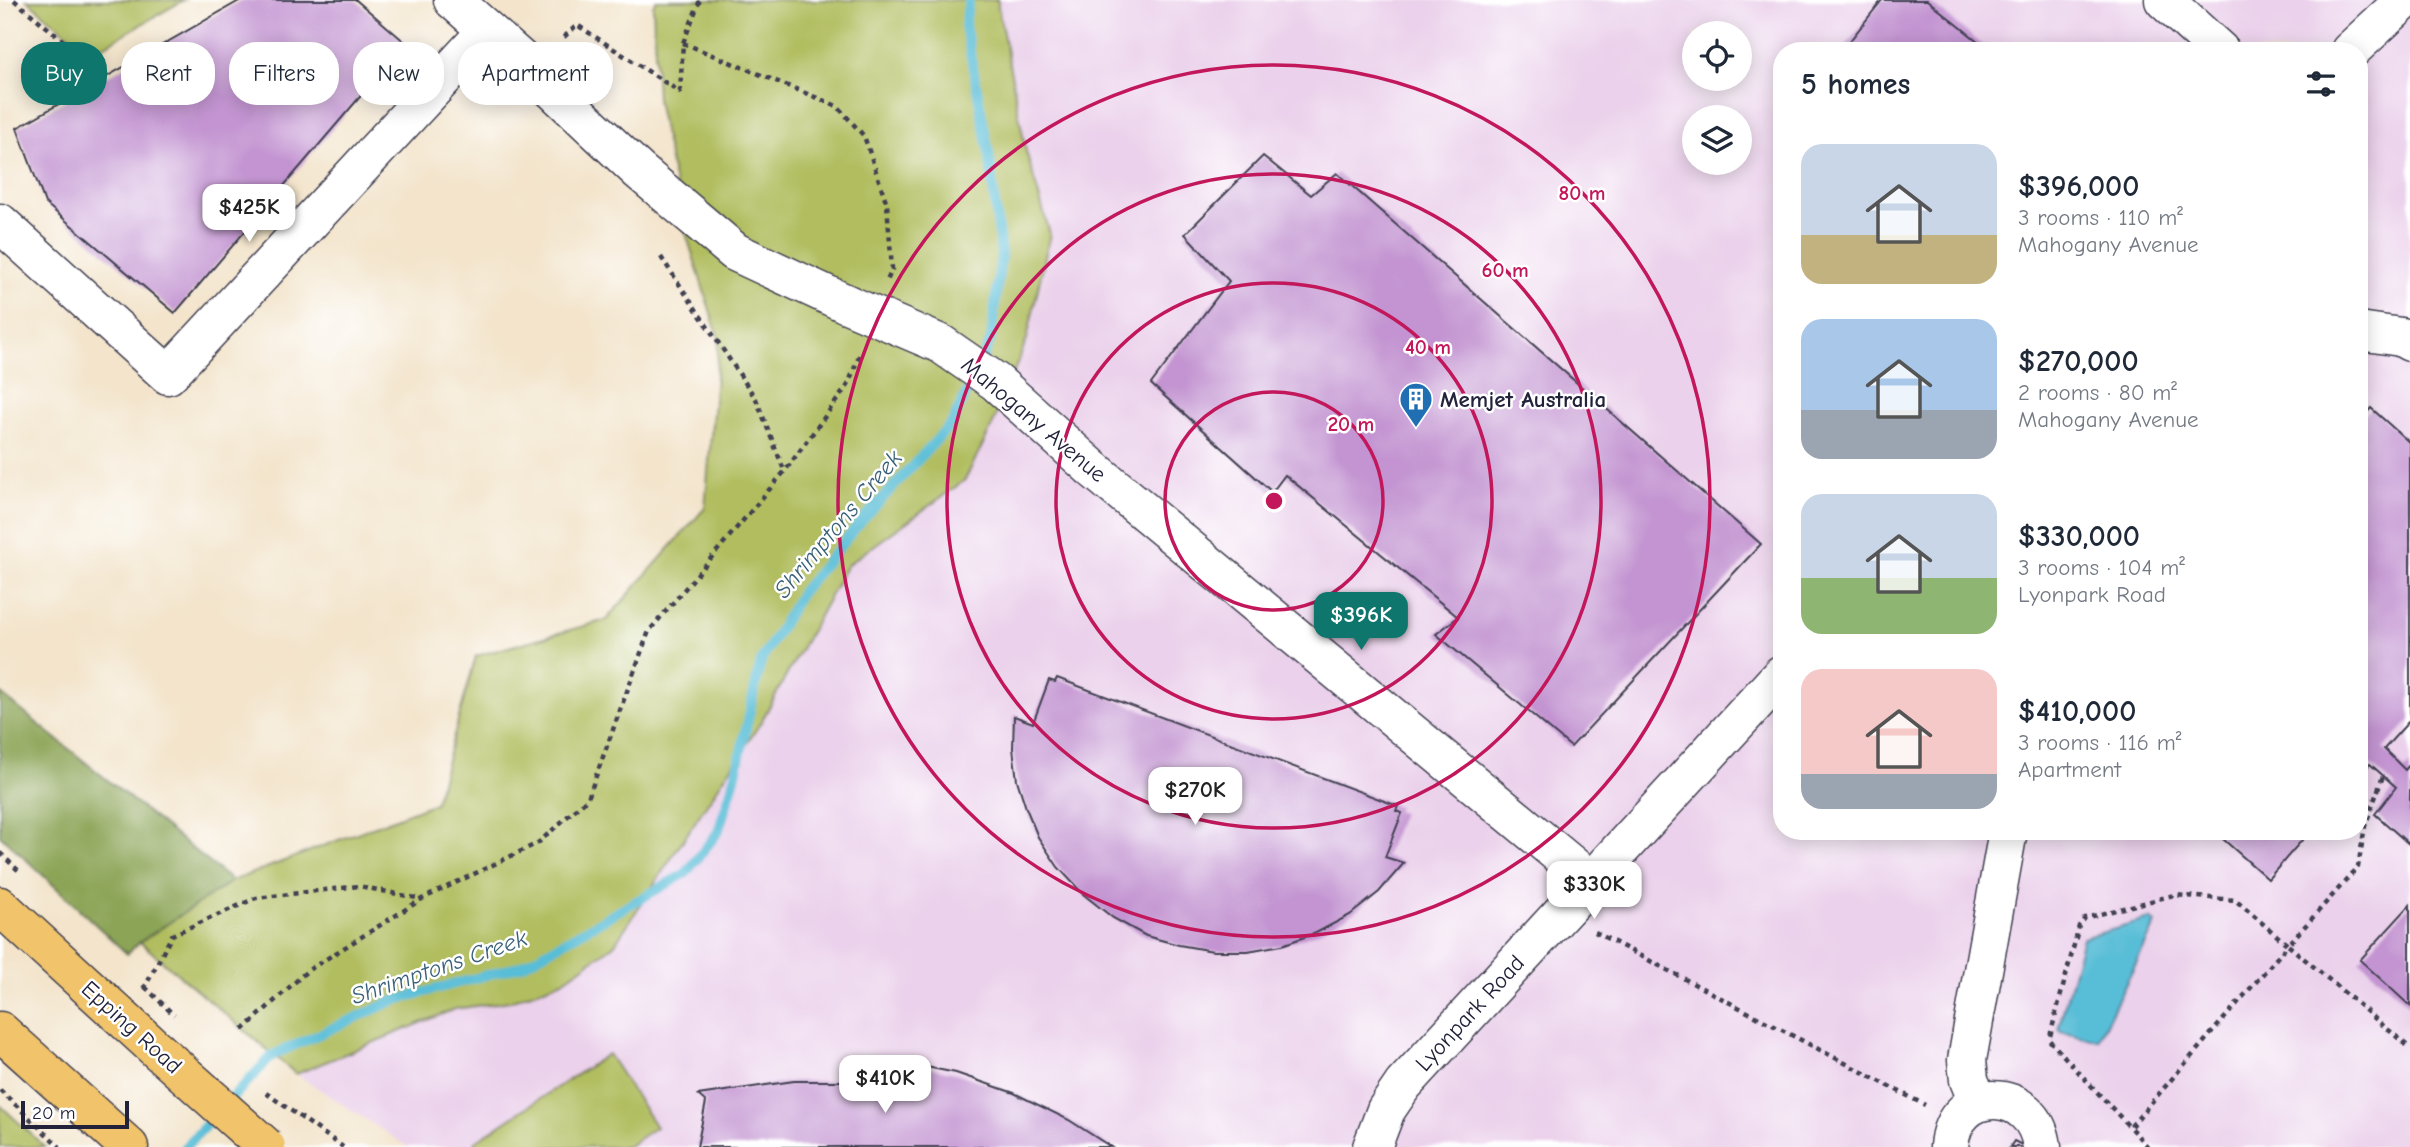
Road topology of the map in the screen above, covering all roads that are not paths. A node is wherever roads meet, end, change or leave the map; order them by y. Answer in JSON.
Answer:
{"nodes":[{"id":1,"x":453,"y":0,"type":"edge"},
{"id":2,"x":2164,"y":0,"type":"edge"},
{"id":3,"x":2405,"y":0,"type":"edge"},
{"id":4,"x":488,"y":31,"type":"junction"},
{"id":5,"x":2210,"y":42,"type":"edge"},
{"id":6,"x":2360,"y":42,"type":"edge"},
{"id":7,"x":0,"y":223,"type":"edge"},
{"id":8,"x":2368,"y":332,"type":"edge"},
{"id":9,"x":2410,"y":342,"type":"edge"},
{"id":10,"x":1773,"y":684,"type":"edge"},
{"id":11,"x":2006,"y":840,"type":"edge"},
{"id":12,"x":1591,"y":881,"type":"junction"},
{"id":13,"x":0,"y":906,"type":"edge"},
{"id":14,"x":0,"y":1031,"type":"edge"},
{"id":15,"x":1961,"y":1123,"type":"edge"},
{"id":16,"x":129,"y":1147,"type":"edge"},
{"id":17,"x":266,"y":1147,"type":"edge"},
{"id":18,"x":1372,"y":1147,"type":"edge"},
{"id":19,"x":2042,"y":1147,"type":"edge"}],
"edges":[{"from":1,"to":4,"type":"street","name":"Mahogany Avenue"},
{"from":2,"to":5,"type":"street"},
{"from":3,"to":6,"type":"street"},
{"from":4,"to":7,"type":"street"},
{"from":4,"to":12,"type":"street","name":"Mahogany Avenue","bridge":true},
{"from":8,"to":9,"type":"street"},
{"from":10,"to":12,"type":"street","name":"Lyonpark Road"},
{"from":11,"to":15,"type":"street"},
{"from":12,"to":18,"type":"street","name":"Lyonpark Road"},
{"from":13,"to":17,"type":"main road","name":"Epping Road","bridge":true},
{"from":14,"to":16,"type":"main road"},
{"from":15,"to":19,"type":"street"}]}
